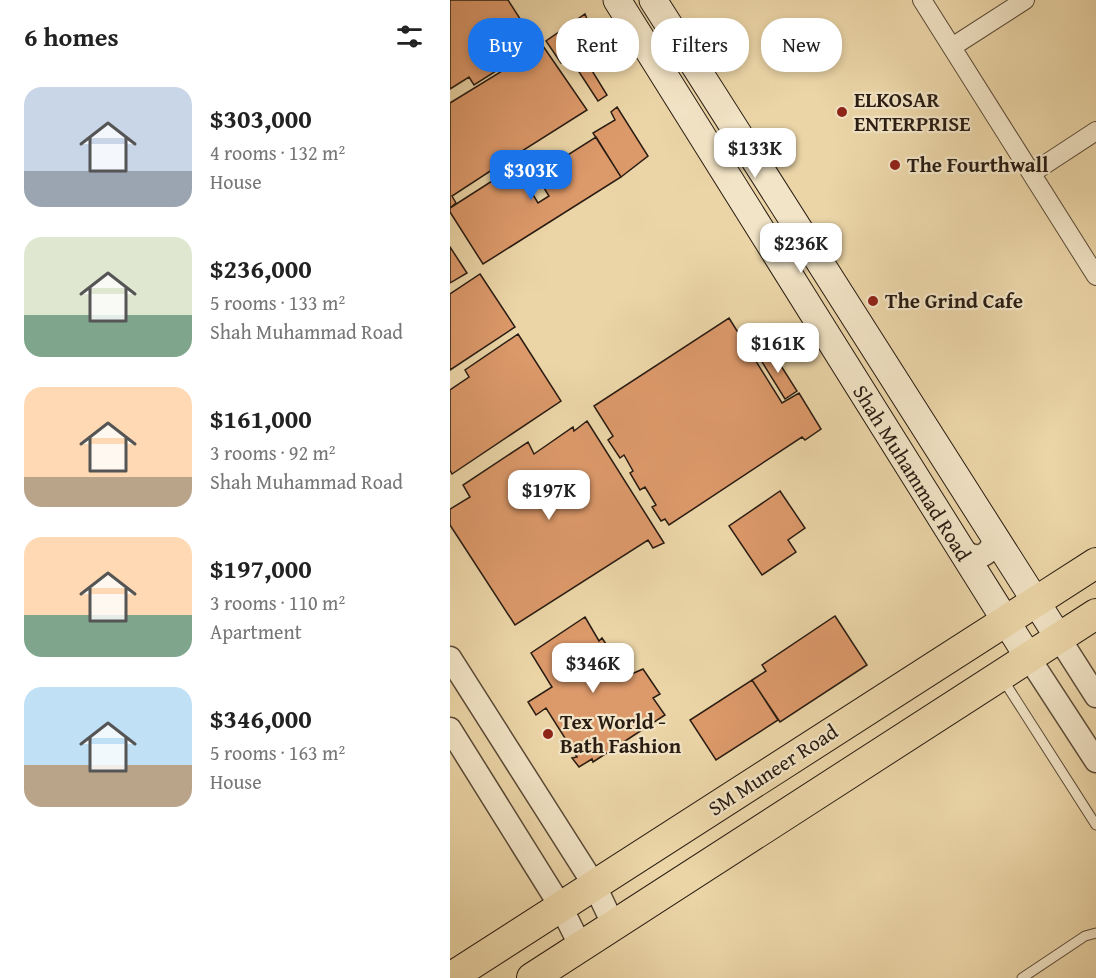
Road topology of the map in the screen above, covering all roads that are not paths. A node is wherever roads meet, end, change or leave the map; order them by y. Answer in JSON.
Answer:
{"nodes":[{"id":1,"x":617,"y":0,"type":"edge"},
{"id":2,"x":653,"y":0,"type":"edge"},
{"id":3,"x":922,"y":0,"type":"edge"},
{"id":4,"x":1025,"y":0,"type":"edge"},
{"id":5,"x":952,"y":47,"type":"junction"},
{"id":6,"x":1096,"y":131,"type":"edge"},
{"id":7,"x":1032,"y":173,"type":"junction"},
{"id":8,"x":1096,"y":276,"type":"edge"},
{"id":9,"x":986,"y":524,"type":"junction"},
{"id":10,"x":958,"y":546,"type":"junction"},
{"id":11,"x":1096,"y":563,"type":"edge"},
{"id":12,"x":1035,"y":601,"type":"junction"},
{"id":13,"x":1096,"y":615,"type":"edge"},
{"id":14,"x":1004,"y":620,"type":"junction"},
{"id":15,"x":1059,"y":639,"type":"junction"},
{"id":16,"x":450,"y":658,"type":"edge"},
{"id":17,"x":1029,"y":658,"type":"junction"},
{"id":18,"x":1001,"y":676,"type":"junction"},
{"id":19,"x":1096,"y":696,"type":"edge"},
{"id":20,"x":450,"y":729,"type":"edge"},
{"id":21,"x":1096,"y":761,"type":"edge"},
{"id":22,"x":1096,"y":825,"type":"edge"},
{"id":23,"x":595,"y":886,"type":"junction"},
{"id":24,"x":561,"y":907,"type":"junction"},
{"id":25,"x":613,"y":924,"type":"junction"},
{"id":26,"x":1096,"y":933,"type":"edge"},
{"id":27,"x":581,"y":947,"type":"junction"},
{"id":28,"x":450,"y":978,"type":"edge"},
{"id":29,"x":532,"y":978,"type":"edge"},
{"id":30,"x":1022,"y":978,"type":"edge"}],
"edges":[{"from":1,"to":10,"type":"main road","name":"Shah Muhammad Road"},
{"from":2,"to":9,"type":"main road","name":"Shah Muhammad Road"},
{"from":3,"to":5,"type":"street"},
{"from":4,"to":5,"type":"street"},
{"from":5,"to":7,"type":"street"},
{"from":6,"to":7,"type":"street"},
{"from":7,"to":8,"type":"street"},
{"from":9,"to":10,"type":"street"},
{"from":9,"to":12,"type":"main road","name":"Shah Muhammad Road"},
{"from":10,"to":14,"type":"main road","name":"Shah Muhammad Road"},
{"from":11,"to":12,"type":"main road","name":"SM Muneer Road"},
{"from":12,"to":14,"type":"main road","name":"SM Muneer Road"},
{"from":12,"to":15,"type":"main road","name":"Shah Muhammad Road"},
{"from":13,"to":15,"type":"main road","name":"SM Muneer Road"},
{"from":14,"to":17,"type":"main road","name":"Shah Muhammad Road"},
{"from":14,"to":23,"type":"main road","name":"SM Muneer Road"},
{"from":15,"to":17,"type":"main road","name":"SM Muneer Road"},
{"from":15,"to":19,"type":"street","name":"Shah Muhammad Road"},
{"from":16,"to":23,"type":"street"},
{"from":17,"to":18,"type":"main road","name":"SM Muneer Road"},
{"from":17,"to":21,"type":"street","name":"Shah Muhammad Road"},
{"from":18,"to":22,"type":"lane"},
{"from":18,"to":25,"type":"main road","name":"SM Muneer Road"},
{"from":20,"to":24,"type":"street"},
{"from":23,"to":24,"type":"main road","name":"SM Muneer Road"},
{"from":23,"to":25,"type":"street"},
{"from":24,"to":27,"type":"street"},
{"from":24,"to":28,"type":"main road","name":"SM Muneer Road"},
{"from":25,"to":27,"type":"main road","name":"SM Muneer Road"},
{"from":26,"to":30,"type":"lane"},
{"from":27,"to":29,"type":"main road","name":"SM Muneer Road"}]}
